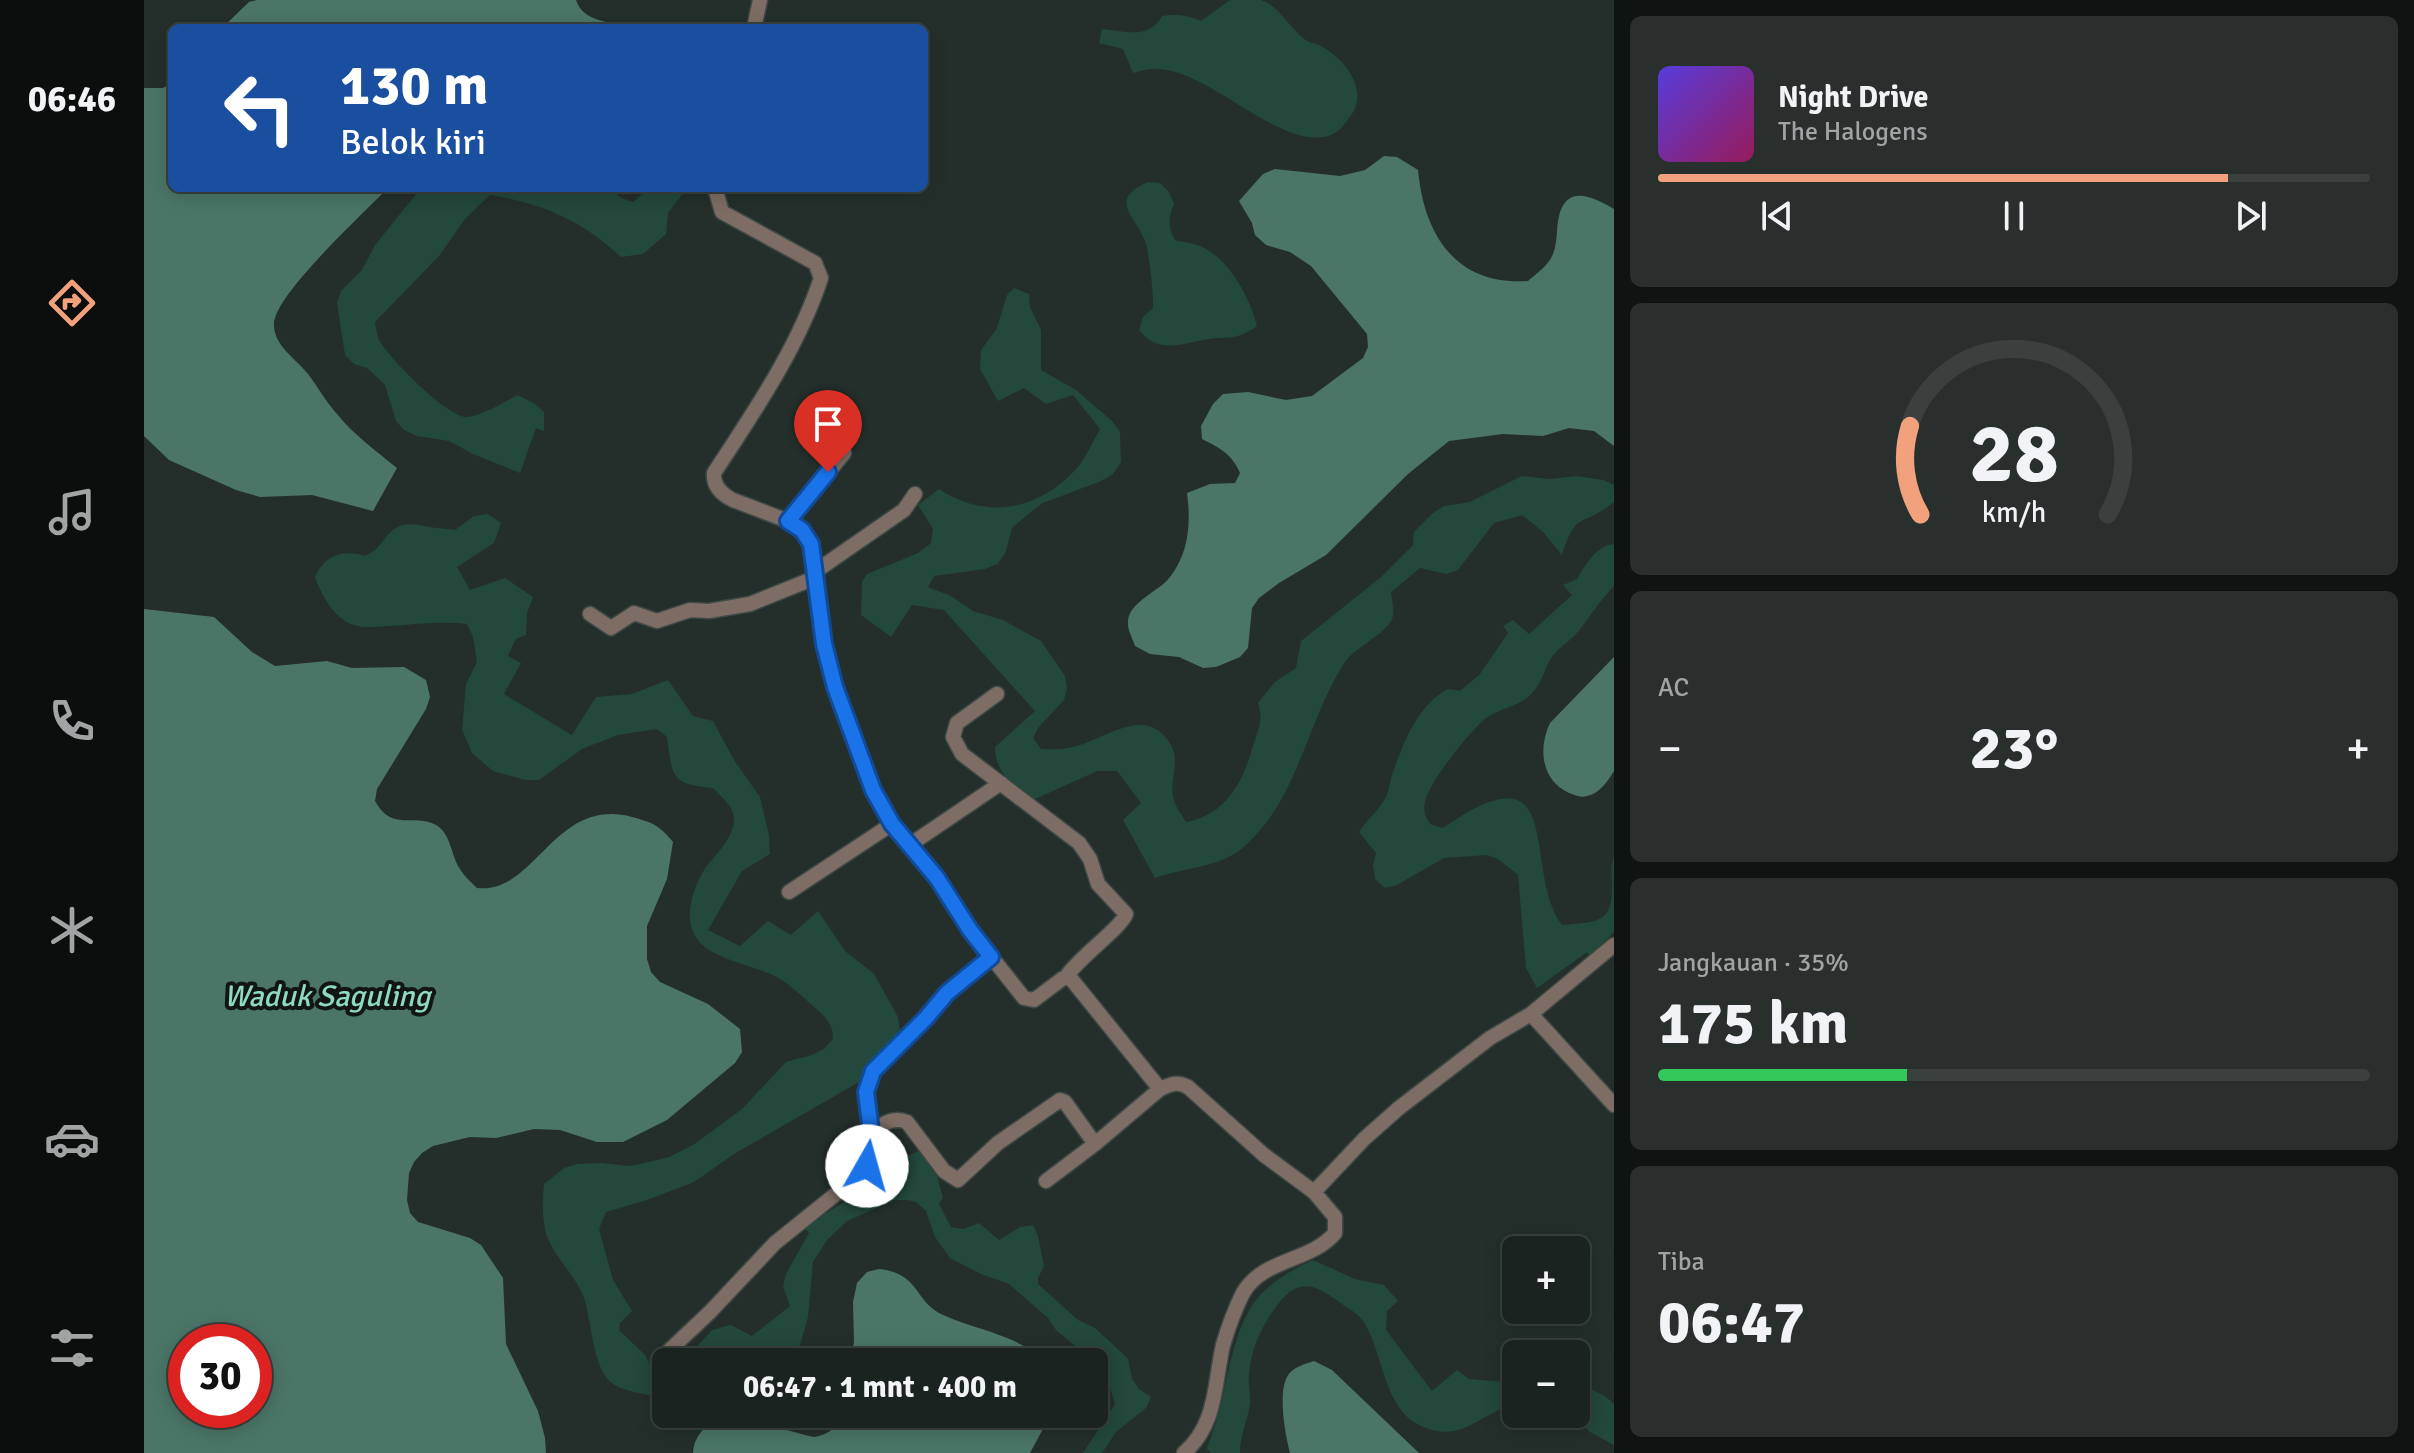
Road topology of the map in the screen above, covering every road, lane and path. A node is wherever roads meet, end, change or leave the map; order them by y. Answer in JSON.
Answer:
{"nodes":[{"id":1,"x":760,"y":0,"type":"edge"},
{"id":2,"x":755,"y":24,"type":"edge"},
{"id":3,"x":716,"y":192,"type":"edge"},
{"id":4,"x":844,"y":453,"type":"dead end"},
{"id":5,"x":915,"y":494,"type":"dead end"},
{"id":6,"x":788,"y":521,"type":"junction"},
{"id":7,"x":817,"y":574,"type":"junction"},
{"id":8,"x":590,"y":614,"type":"dead end"},
{"id":9,"x":997,"y":694,"type":"dead end"},
{"id":10,"x":1001,"y":783,"type":"junction"},
{"id":11,"x":892,"y":824,"type":"junction"},
{"id":12,"x":911,"y":844,"type":"junction"},
{"id":13,"x":789,"y":892,"type":"dead end"},
{"id":14,"x":1614,"y":945,"type":"edge"},
{"id":15,"x":991,"y":957,"type":"junction"},
{"id":16,"x":1066,"y":977,"type":"junction"},
{"id":17,"x":1531,"y":1014,"type":"junction"},
{"id":18,"x":1160,"y":1089,"type":"junction"},
{"id":19,"x":1614,"y":1105,"type":"edge"},
{"id":20,"x":872,"y":1139,"type":"junction"},
{"id":21,"x":1095,"y":1144,"type":"junction"},
{"id":22,"x":1046,"y":1181,"type":"dead end"},
{"id":23,"x":1314,"y":1192,"type":"junction"},
{"id":24,"x":672,"y":1348,"type":"edge"},
{"id":25,"x":1184,"y":1453,"type":"edge"}],
"edges":[{"from":1,"to":2,"type":"street"},
{"from":3,"to":6,"type":"street"},
{"from":4,"to":6,"type":"street"},
{"from":5,"to":7,"type":"street"},
{"from":6,"to":7,"type":"street"},
{"from":7,"to":8,"type":"street"},
{"from":7,"to":11,"type":"street"},
{"from":9,"to":10,"type":"street"},
{"from":10,"to":12,"type":"street"},
{"from":10,"to":16,"type":"street"},
{"from":11,"to":12,"type":"street"},
{"from":11,"to":13,"type":"street"},
{"from":12,"to":15,"type":"street"},
{"from":14,"to":17,"type":"street"},
{"from":15,"to":16,"type":"street"},
{"from":15,"to":20,"type":"street"},
{"from":16,"to":18,"type":"street"},
{"from":17,"to":19,"type":"street"},
{"from":17,"to":23,"type":"street"},
{"from":18,"to":21,"type":"street"},
{"from":18,"to":23,"type":"street"},
{"from":20,"to":21,"type":"street"},
{"from":20,"to":24,"type":"street"},
{"from":21,"to":22,"type":"street"},
{"from":23,"to":25,"type":"street"}]}
